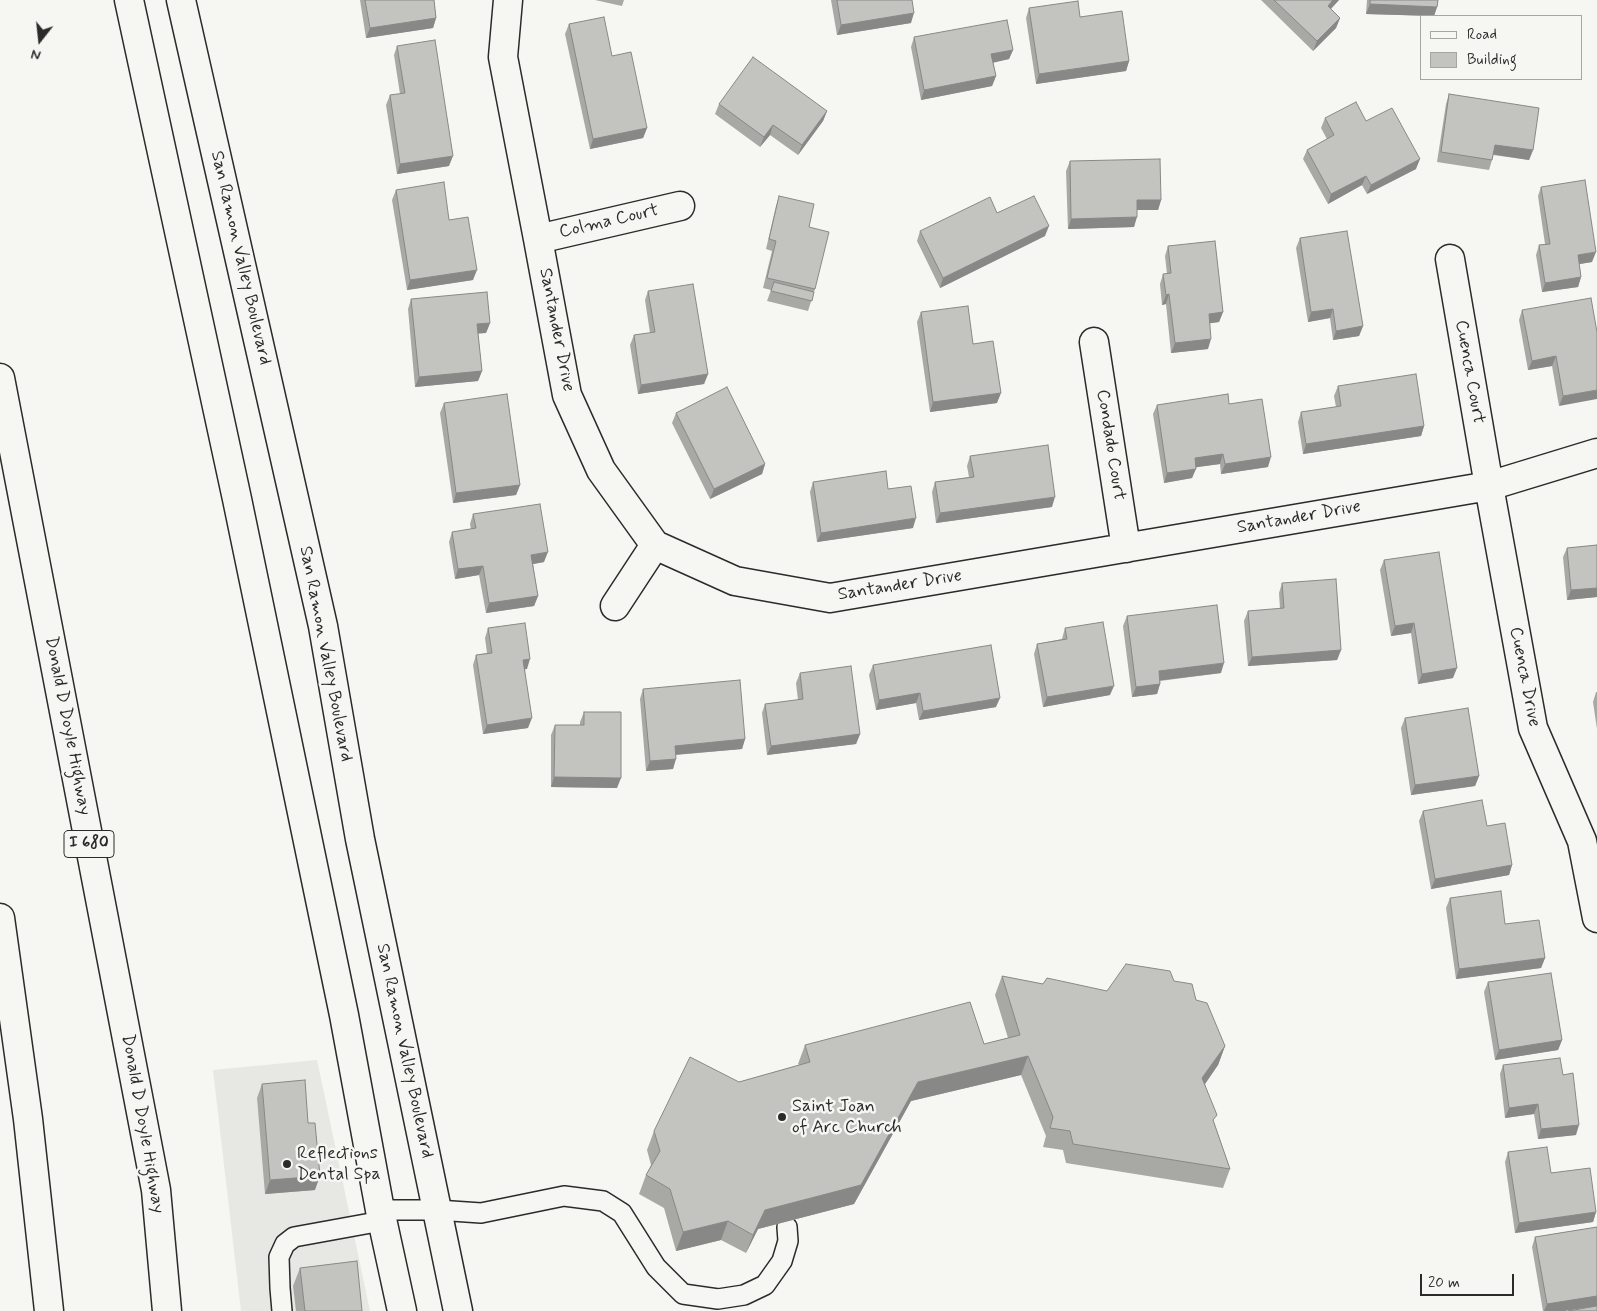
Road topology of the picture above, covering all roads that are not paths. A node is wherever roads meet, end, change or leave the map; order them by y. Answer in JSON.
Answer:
{"nodes":[{"id":1,"x":130,"y":0,"type":"edge"},
{"id":2,"x":181,"y":0,"type":"edge"},
{"id":3,"x":508,"y":0,"type":"edge"},
{"id":4,"x":680,"y":206,"type":"dead end"},
{"id":5,"x":538,"y":239,"type":"junction"},
{"id":6,"x":1450,"y":258,"type":"dead end"},
{"id":7,"x":1094,"y":342,"type":"dead end"},
{"id":8,"x":0,"y":378,"type":"edge"},
{"id":9,"x":1597,"y":453,"type":"edge"},
{"id":10,"x":1489,"y":486,"type":"junction"},
{"id":11,"x":655,"y":545,"type":"junction"},
{"id":12,"x":1126,"y":548,"type":"junction"},
{"id":13,"x":615,"y":606,"type":"dead end"},
{"id":14,"x":1589,"y":840,"type":"edge"},
{"id":15,"x":0,"y":918,"type":"edge"},
{"id":16,"x":1597,"y":918,"type":"edge"},
{"id":17,"x":437,"y":1210,"type":"junction"},
{"id":18,"x":381,"y":1215,"type":"junction"},
{"id":19,"x":787,"y":1227,"type":"edge"},
{"id":20,"x":49,"y":1311,"type":"edge"},
{"id":21,"x":167,"y":1311,"type":"edge"},
{"id":22,"x":282,"y":1311,"type":"edge"},
{"id":23,"x":402,"y":1311,"type":"edge"},
{"id":24,"x":458,"y":1311,"type":"edge"}],
"edges":[{"from":1,"to":18,"type":"main road"},
{"from":2,"to":17,"type":"main road","name":"San Ramon Valley Boulevard"},
{"from":3,"to":5,"type":"main road","name":"Santander Drive"},
{"from":4,"to":5,"type":"main road","name":"Colma Court"},
{"from":5,"to":11,"type":"main road","name":"Santander Drive"},
{"from":6,"to":10,"type":"main road","name":"Cuenca Court"},
{"from":7,"to":12,"type":"main road","name":"Condado Court"},
{"from":8,"to":21,"type":"main road","name":"Donald D Doyle Highway","number":"I 680"},
{"from":9,"to":10,"type":"main road","name":"Santander Drive"},
{"from":10,"to":12,"type":"main road","name":"Santander Drive"},
{"from":10,"to":14,"type":"main road","name":"Cuenca Drive"},
{"from":11,"to":12,"type":"main road","name":"Santander Drive"},
{"from":11,"to":13,"type":"main road"},
{"from":14,"to":16,"type":"main road","name":"Cuenca Drive"},
{"from":15,"to":20,"type":"main road"},
{"from":17,"to":18,"type":"lane"},
{"from":17,"to":19,"type":"lane"},
{"from":17,"to":24,"type":"main road","name":"San Ramon Valley Boulevard"},
{"from":18,"to":22,"type":"lane"},
{"from":18,"to":23,"type":"main road"}]}
